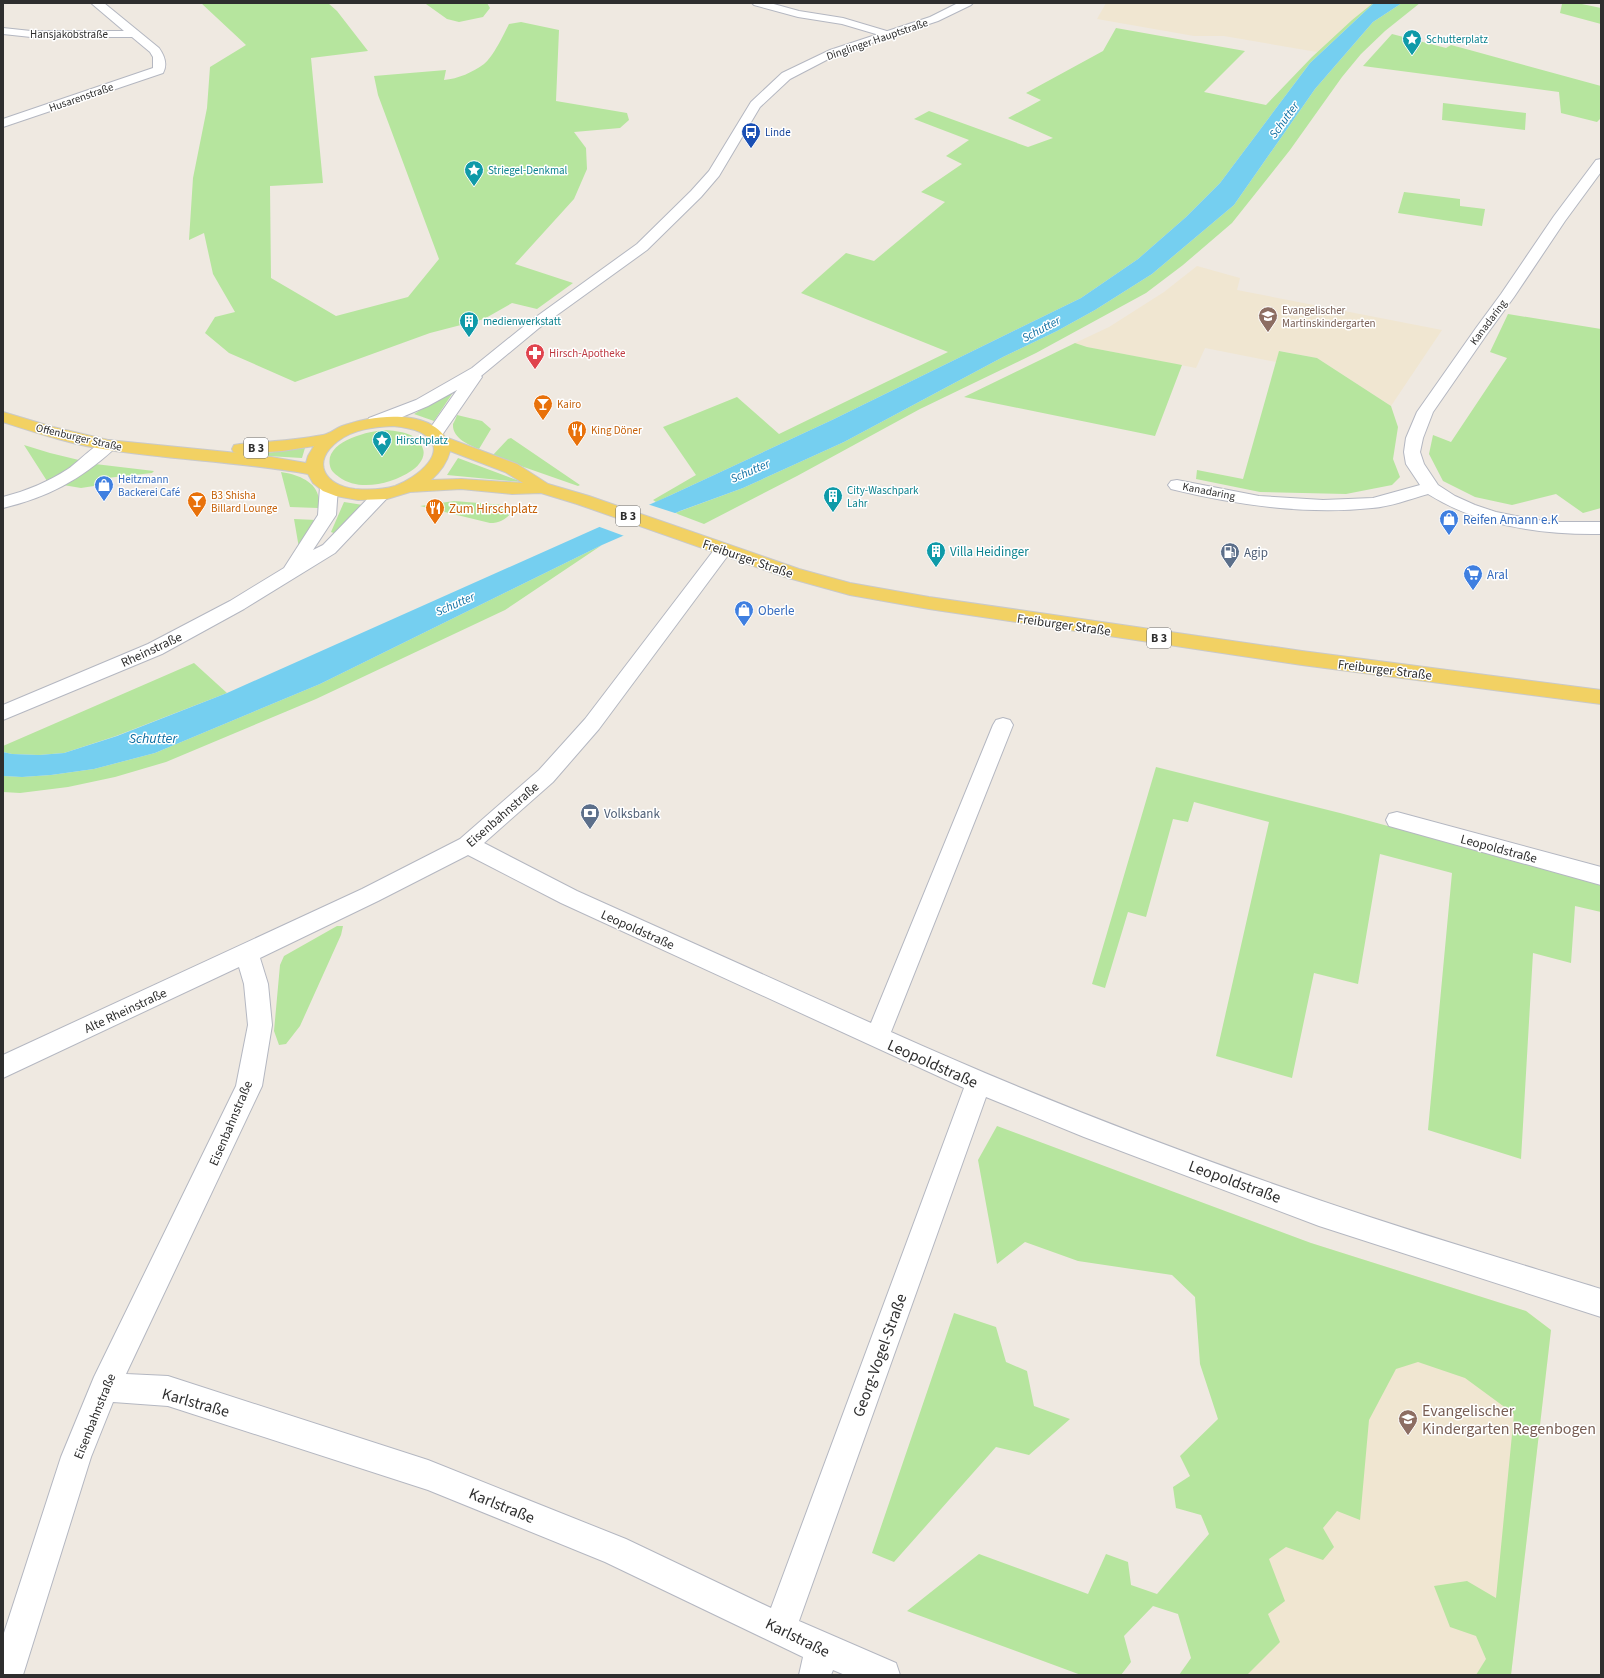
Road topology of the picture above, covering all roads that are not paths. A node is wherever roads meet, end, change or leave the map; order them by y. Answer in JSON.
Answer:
{"nodes":[{"id":1,"x":97,"y":3,"type":"edge"},
{"id":2,"x":758,"y":3,"type":"edge"},
{"id":3,"x":967,"y":3,"type":"edge"},
{"id":4,"x":3,"y":31,"type":"edge"},
{"id":5,"x":134,"y":34,"type":"junction"},
{"id":6,"x":886,"y":34,"type":"junction"},
{"id":7,"x":159,"y":70,"type":"joint"},
{"id":8,"x":3,"y":123,"type":"edge"},
{"id":9,"x":1601,"y":164,"type":"edge"},
{"id":10,"x":478,"y":371,"type":"junction"},
{"id":11,"x":3,"y":417,"type":"edge"},
{"id":12,"x":375,"y":422,"type":"junction"},
{"id":13,"x":331,"y":438,"type":"junction"},
{"id":14,"x":437,"y":438,"type":"junction"},
{"id":15,"x":108,"y":445,"type":"junction"},
{"id":16,"x":181,"y":453,"type":"junction"},
{"id":17,"x":314,"y":470,"type":"junction"},
{"id":18,"x":1177,"y":485,"type":"dead end"},
{"id":19,"x":329,"y":487,"type":"junction"},
{"id":20,"x":408,"y":487,"type":"junction"},
{"id":21,"x":542,"y":488,"type":"junction"},
{"id":22,"x":1431,"y":488,"type":"junction"},
{"id":23,"x":382,"y":494,"type":"junction"},
{"id":24,"x":3,"y":503,"type":"edge"},
{"id":25,"x":1601,"y":528,"type":"edge"},
{"id":26,"x":723,"y":550,"type":"junction"},
{"id":27,"x":291,"y":571,"type":"junction"},
{"id":28,"x":1601,"y":696,"type":"edge"},
{"id":29,"x":6,"y":711,"type":"edge"},
{"id":30,"x":1003,"y":725,"type":"dead end"},
{"id":31,"x":1397,"y":820,"type":"dead end"},
{"id":32,"x":468,"y":845,"type":"junction"},
{"id":33,"x":1601,"y":876,"type":"edge"},
{"id":34,"x":247,"y":953,"type":"junction"},
{"id":35,"x":877,"y":1037,"type":"junction"},
{"id":36,"x":3,"y":1067,"type":"edge"},
{"id":37,"x":979,"y":1083,"type":"junction"},
{"id":38,"x":1601,"y":1303,"type":"edge"},
{"id":39,"x":104,"y":1387,"type":"junction"},
{"id":40,"x":780,"y":1628,"type":"junction"},
{"id":41,"x":819,"y":1662,"type":"edge"},
{"id":42,"x":7,"y":1675,"type":"edge"},
{"id":43,"x":884,"y":1675,"type":"edge"}],
"edges":[{"from":1,"to":5,"type":"street","name":"Hansjakobstraße"},
{"from":2,"to":6,"type":"street"},
{"from":3,"to":6,"type":"street","name":"Dinglinger Hauptstraße"},
{"from":4,"to":5,"type":"street","name":"Hansjakobstraße"},
{"from":5,"to":7,"type":"street","name":"Hansjakobstraße"},
{"from":6,"to":10,"type":"street","name":"Dinglinger Hauptstraße"},
{"from":7,"to":8,"type":"street","name":"Husarenstraße"},
{"from":9,"to":22,"type":"street","name":"Kanadaring"},
{"from":10,"to":12,"type":"street","name":"Dinglinger Hauptstraße"},
{"from":10,"to":14,"type":"street","name":"Dinglinger Hauptstraße"},
{"from":11,"to":15,"type":"main road","name":"Offenburger Straße","number":"B 3"},
{"from":12,"to":13,"type":"main road","number":"B 3"},
{"from":12,"to":14,"type":"main road","number":"B 3"},
{"from":13,"to":16,"type":"main road","name":"Offenburger Straße","number":"B 3"},
{"from":13,"to":17,"type":"main road"},
{"from":14,"to":20,"type":"main road"},
{"from":14,"to":21,"type":"main road","name":"Freiburger Straße","number":"B 3"},
{"from":15,"to":16,"type":"main road","name":"Offenburger Straße","number":"B 3"},
{"from":15,"to":24,"type":"street"},
{"from":16,"to":17,"type":"main road","name":"Offenburger Straße","number":"B 3"},
{"from":17,"to":19,"type":"main road","number":"B 3"},
{"from":18,"to":22,"type":"street","name":"Kanadaring"},
{"from":19,"to":23,"type":"main road","number":"B 3"},
{"from":19,"to":27,"type":"street","name":"Rheinstraße"},
{"from":20,"to":21,"type":"main road","name":"Freiburger Straße","number":"B 3"},
{"from":20,"to":23,"type":"main road","number":"B 3"},
{"from":21,"to":26,"type":"main road","name":"Freiburger Straße","number":"B 3"},
{"from":22,"to":25,"type":"street","name":"Kanadaring"},
{"from":23,"to":27,"type":"street","name":"Rheinstraße"},
{"from":26,"to":28,"type":"main road","name":"Freiburger Straße","number":"B 3"},
{"from":26,"to":32,"type":"street","name":"Eisenbahnstraße"},
{"from":27,"to":29,"type":"street","name":"Rheinstraße"},
{"from":30,"to":35,"type":"street","name":"Leopoldstraße"},
{"from":31,"to":33,"type":"street","name":"Leopoldstraße"},
{"from":32,"to":34,"type":"street","name":"Eisenbahnstraße"},
{"from":32,"to":35,"type":"street","name":"Leopoldstraße"},
{"from":34,"to":36,"type":"street","name":"Alte Rheinstraße"},
{"from":34,"to":39,"type":"street","name":"Eisenbahnstraße"},
{"from":35,"to":37,"type":"street","name":"Leopoldstraße"},
{"from":37,"to":38,"type":"street","name":"Leopoldstraße"},
{"from":37,"to":40,"type":"street","name":"Georg-Vogel-Straße"},
{"from":39,"to":40,"type":"street","name":"Karlstraße"},
{"from":39,"to":42,"type":"street","name":"Eisenbahnstraße"},
{"from":40,"to":41,"type":"street","name":"Karlstraße"},
{"from":41,"to":43,"type":"street","name":"Karlstraße"}]}
